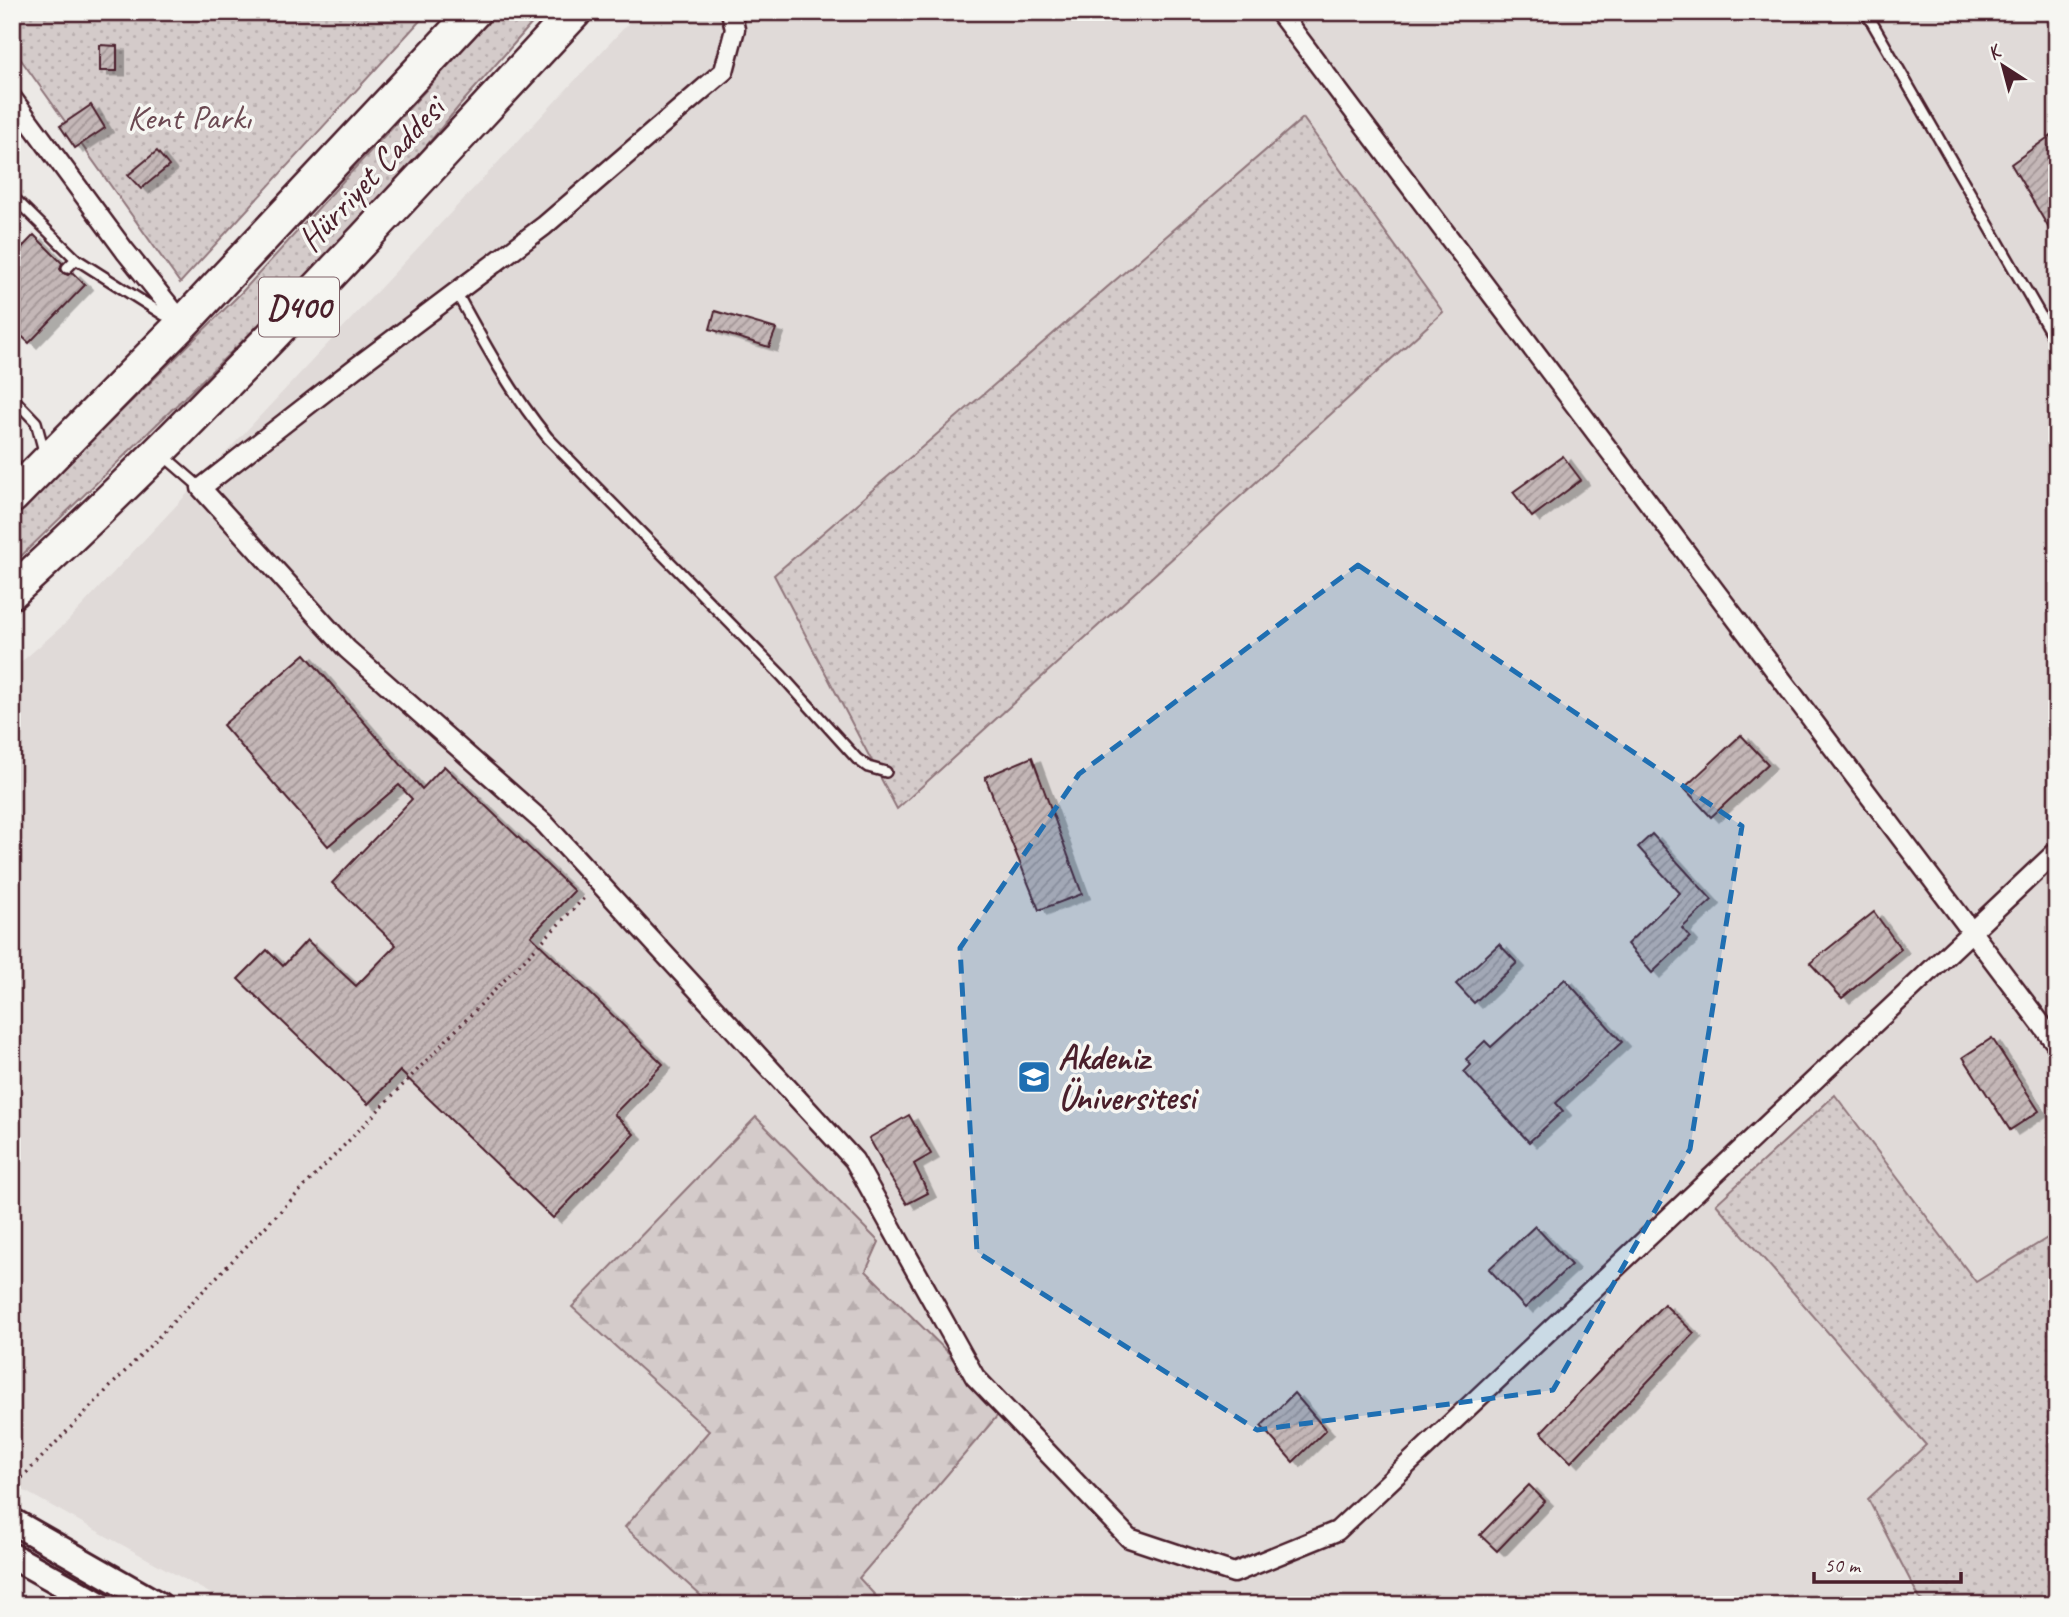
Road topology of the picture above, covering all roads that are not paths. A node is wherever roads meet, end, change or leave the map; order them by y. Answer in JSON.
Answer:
{"nodes":[{"id":1,"x":474,"y":12,"type":"edge"},
{"id":2,"x":575,"y":12,"type":"edge"},
{"id":3,"x":731,"y":12,"type":"edge"},
{"id":4,"x":1279,"y":12,"type":"edge"},
{"id":5,"x":1866,"y":12,"type":"edge"},
{"id":6,"x":12,"y":98,"type":"edge"},
{"id":7,"x":12,"y":196,"type":"edge"},
{"id":8,"x":76,"y":259,"type":"junction"},
{"id":9,"x":68,"y":268,"type":"dead end"},
{"id":10,"x":456,"y":292,"type":"junction"},
{"id":11,"x":183,"y":323,"type":"junction"},
{"id":12,"x":2057,"y":344,"type":"edge"},
{"id":13,"x":12,"y":397,"type":"edge"},
{"id":14,"x":159,"y":451,"type":"junction"},
{"id":15,"x":47,"y":461,"type":"junction"},
{"id":16,"x":201,"y":488,"type":"junction"},
{"id":17,"x":12,"y":497,"type":"edge"},
{"id":18,"x":12,"y":592,"type":"edge"},
{"id":19,"x":886,"y":772,"type":"dead end"},
{"id":20,"x":2057,"y":851,"type":"edge"},
{"id":21,"x":1972,"y":930,"type":"junction"},
{"id":22,"x":2057,"y":1045,"type":"edge"},
{"id":23,"x":12,"y":1521,"type":"edge"},
{"id":24,"x":12,"y":1556,"type":"edge"},
{"id":25,"x":100,"y":1605,"type":"edge"},
{"id":26,"x":159,"y":1605,"type":"edge"}],
"edges":[{"from":1,"to":11,"type":"highway","name":"Hürriyet Caddesi"},
{"from":2,"to":14,"type":"highway","name":"Hürriyet Caddesi","number":"D400"},
{"from":3,"to":10,"type":"street"},
{"from":4,"to":21,"type":"street"},
{"from":5,"to":12,"type":"lane"},
{"from":6,"to":11,"type":"street"},
{"from":7,"to":8,"type":"lane"},
{"from":8,"to":9,"type":"lane"},
{"from":8,"to":11,"type":"lane"},
{"from":10,"to":16,"type":"street"},
{"from":10,"to":19,"type":"lane"},
{"from":11,"to":15,"type":"highway","name":"Hürriyet Caddesi"},
{"from":13,"to":15,"type":"lane"},
{"from":14,"to":16,"type":"lane"},
{"from":14,"to":18,"type":"highway","name":"Hürriyet Caddesi","number":"D400"},
{"from":15,"to":17,"type":"highway","name":"Hürriyet Caddesi"},
{"from":16,"to":21,"type":"street"},
{"from":20,"to":21,"type":"street"},
{"from":21,"to":22,"type":"street"},
{"from":23,"to":26,"type":"main road"},
{"from":24,"to":25,"type":"main road"}]}
